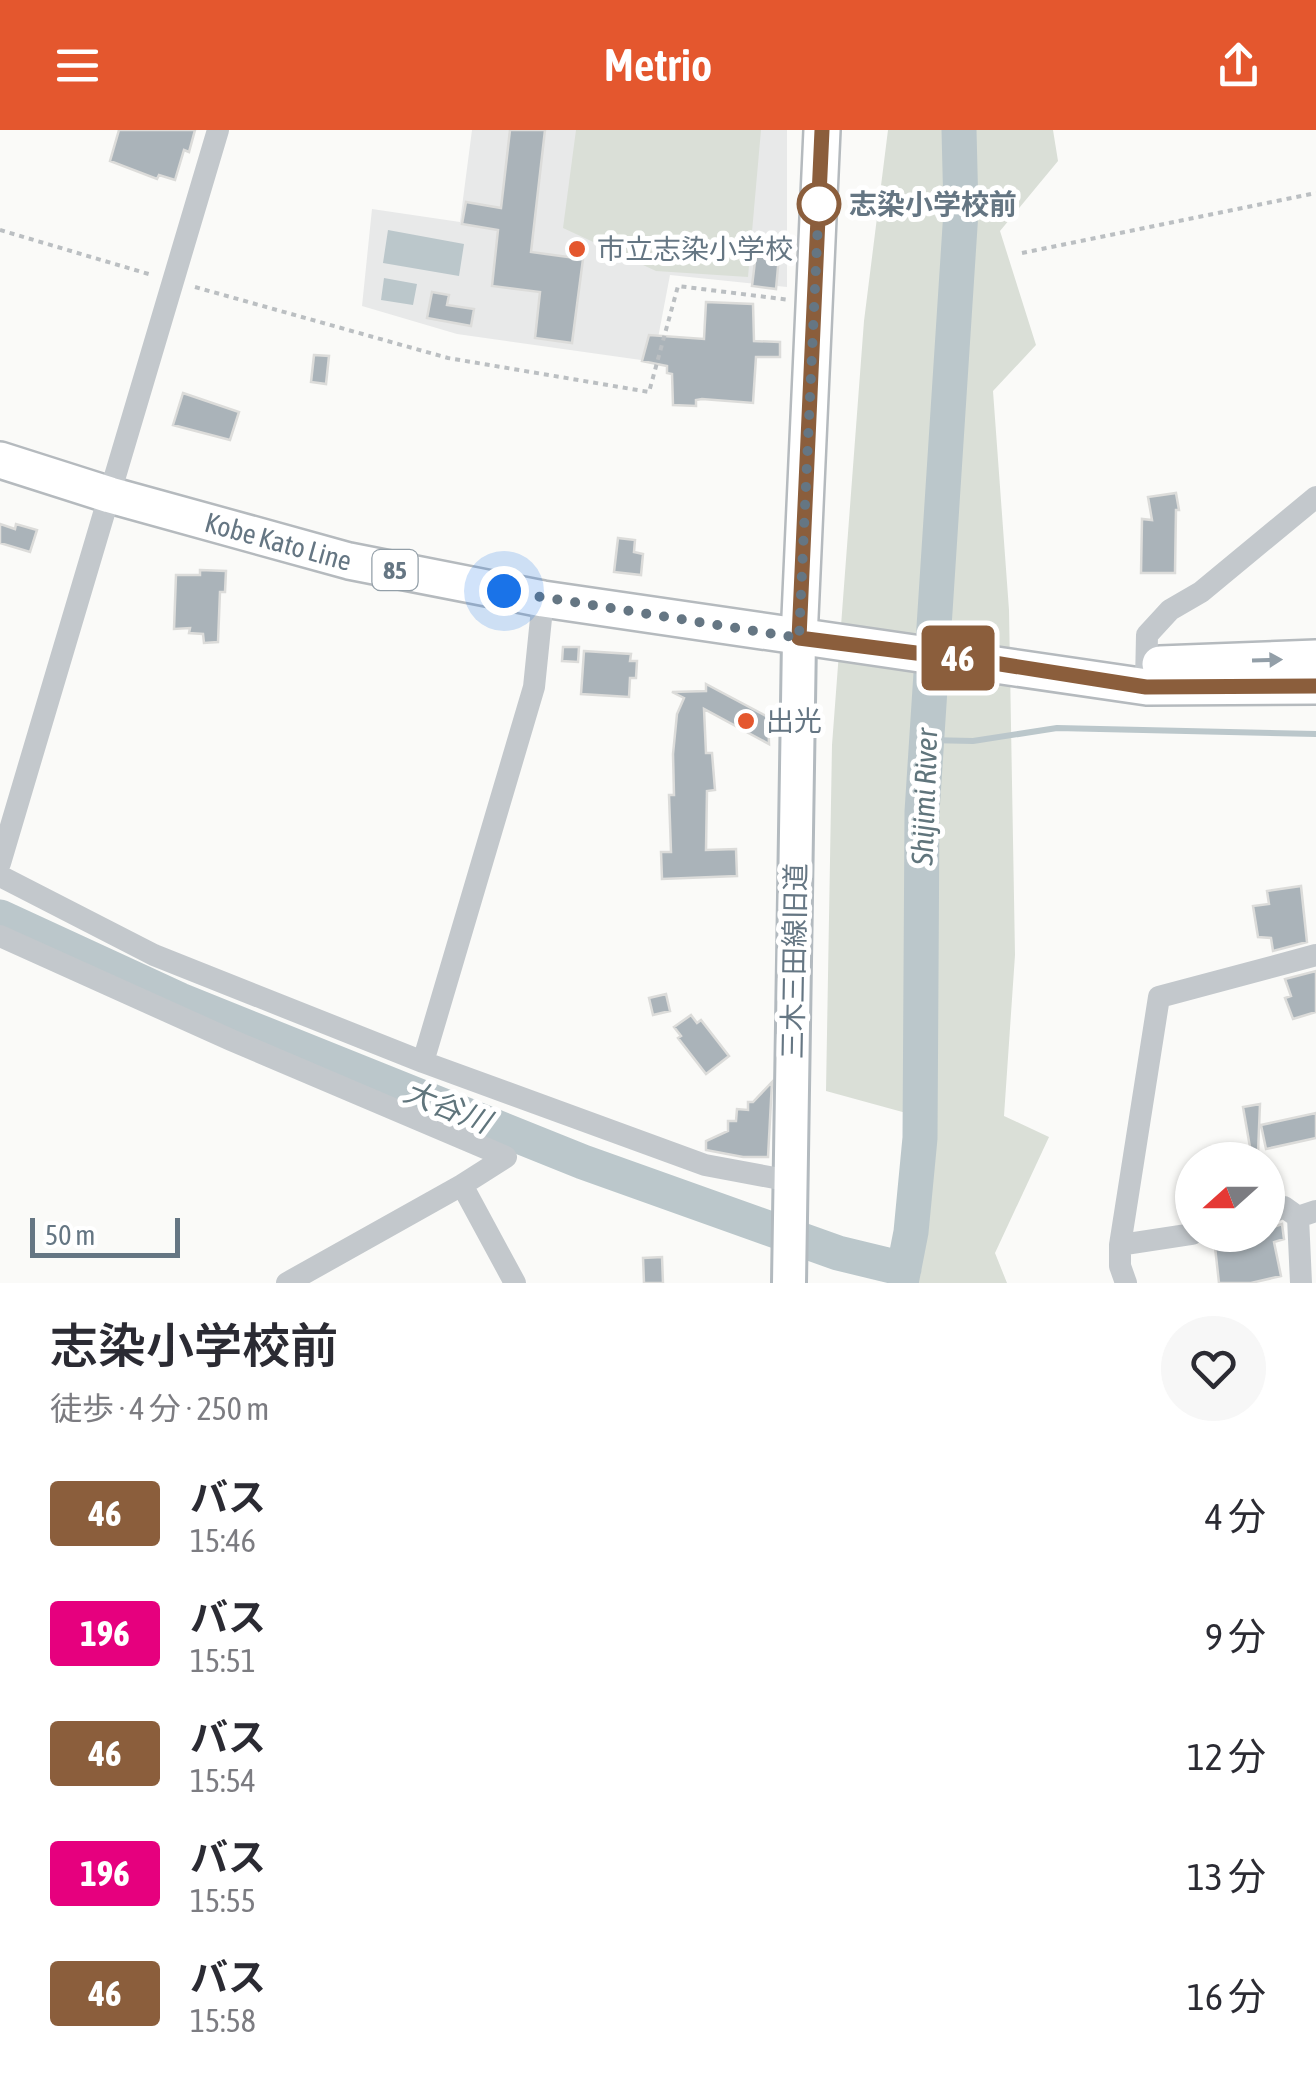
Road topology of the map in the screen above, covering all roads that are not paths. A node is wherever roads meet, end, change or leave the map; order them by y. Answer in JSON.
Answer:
{"nodes":[{"id":1,"x":218,"y":130,"type":"edge"},
{"id":2,"x":822,"y":130,"type":"edge"},
{"id":3,"x":0,"y":460,"type":"edge"},
{"id":4,"x":110,"y":495,"type":"junction"},
{"id":5,"x":1316,"y":497,"type":"edge"},
{"id":6,"x":543,"y":599,"type":"junction"},
{"id":7,"x":799,"y":638,"type":"junction"},
{"id":8,"x":1316,"y":658,"type":"edge"},
{"id":9,"x":1146,"y":676,"type":"junction"},
{"id":10,"x":1316,"y":686,"type":"edge"},
{"id":11,"x":0,"y":863,"type":"edge"},
{"id":12,"x":0,"y":876,"type":"edge"},
{"id":13,"x":0,"y":936,"type":"edge"},
{"id":14,"x":1316,"y":956,"type":"edge"},
{"id":15,"x":422,"y":1062,"type":"junction"},
{"id":16,"x":791,"y":1182,"type":"junction"},
{"id":17,"x":462,"y":1185,"type":"junction"},
{"id":18,"x":1307,"y":1214,"type":"edge"},
{"id":19,"x":1175,"y":1237,"type":"edge"},
{"id":20,"x":1120,"y":1246,"type":"junction"},
{"id":21,"x":788,"y":1277,"type":"edge"},
{"id":22,"x":287,"y":1283,"type":"edge"},
{"id":23,"x":515,"y":1283,"type":"edge"},
{"id":24,"x":1126,"y":1283,"type":"edge"},
{"id":25,"x":1301,"y":1283,"type":"edge"}],
"edges":[{"from":1,"to":4,"type":"street"},
{"from":2,"to":7,"type":"main road"},
{"from":3,"to":4,"type":"main road","name":"Kobe Kato Line","number":"85"},
{"from":4,"to":6,"type":"main road","name":"Kobe Kato Line","number":"85"},
{"from":4,"to":11,"type":"street"},
{"from":5,"to":9,"type":"street"},
{"from":6,"to":7,"type":"main road","name":"Kobe Kato Line","number":"85"},
{"from":6,"to":15,"type":"street"},
{"from":7,"to":9,"type":"main road","name":"Kobe Kato Line"},
{"from":7,"to":16,"type":"street","name":"三木三田線旧道"},
{"from":9,"to":8,"type":"main road","one_way":true},
{"from":9,"to":10,"type":"main road"},
{"from":12,"to":15,"type":"street"},
{"from":13,"to":17,"type":"street"},
{"from":14,"to":20,"type":"street"},
{"from":15,"to":16,"type":"street"},
{"from":16,"to":21,"type":"street","name":"三木三田線旧道"},
{"from":17,"to":22,"type":"street"},
{"from":17,"to":23,"type":"street"},
{"from":18,"to":25,"type":"street"},
{"from":19,"to":20,"type":"street"},
{"from":20,"to":24,"type":"street"}]}
